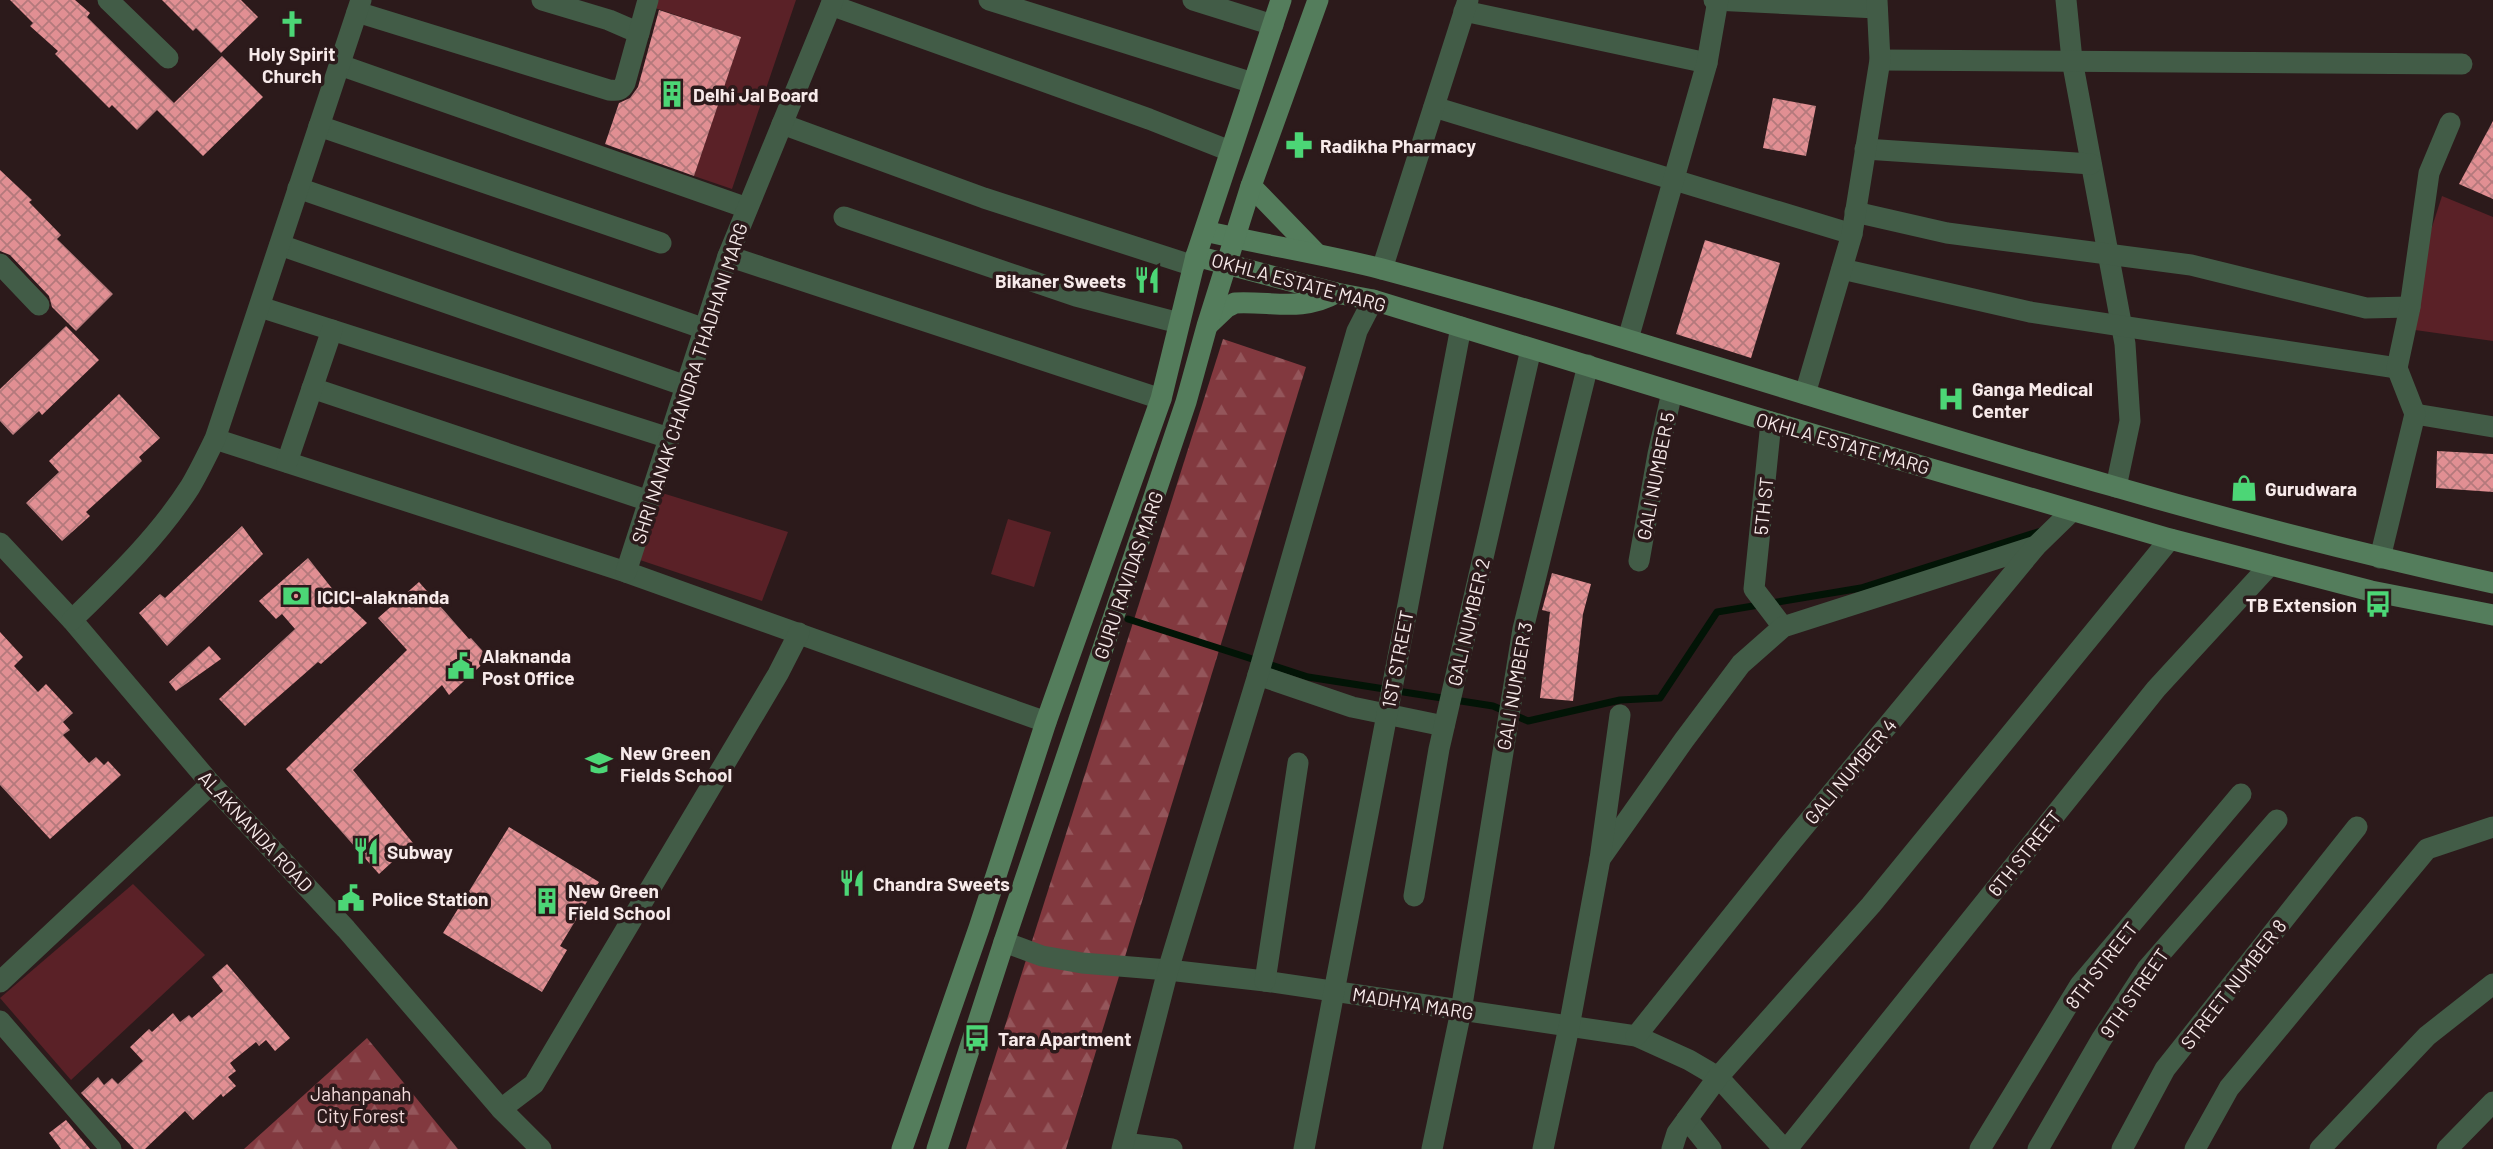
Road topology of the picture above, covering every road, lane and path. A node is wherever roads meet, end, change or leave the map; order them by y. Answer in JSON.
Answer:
{"nodes":[{"id":1,"x":108,"y":0,"type":"edge"},
{"id":2,"x":542,"y":0,"type":"edge"},
{"id":3,"x":649,"y":0,"type":"edge"},
{"id":4,"x":989,"y":0,"type":"edge"},
{"id":5,"x":1192,"y":0,"type":"edge"},
{"id":6,"x":1281,"y":0,"type":"edge"},
{"id":7,"x":1318,"y":0,"type":"edge"},
{"id":8,"x":1717,"y":0,"type":"edge"},
{"id":9,"x":2066,"y":0,"type":"edge"},
{"id":10,"x":832,"y":3,"type":"edge"},
{"id":11,"x":1877,"y":4,"type":"edge"},
{"id":12,"x":1466,"y":5,"type":"edge"},
{"id":13,"x":359,"y":6,"type":"edge"},
{"id":14,"x":1273,"y":24,"type":"junction"},
{"id":15,"x":639,"y":33,"type":"junction"},
{"id":16,"x":168,"y":58,"type":"dead end"},
{"id":17,"x":1880,"y":60,"type":"junction"},
{"id":18,"x":2072,"y":60,"type":"junction"},
{"id":19,"x":1707,"y":63,"type":"junction"},
{"id":20,"x":2462,"y":64,"type":"dead end"},
{"id":21,"x":340,"y":65,"type":"junction"},
{"id":22,"x":1253,"y":83,"type":"junction"},
{"id":23,"x":1434,"y":107,"type":"junction"},
{"id":24,"x":2450,"y":123,"type":"dead end"},
{"id":25,"x":782,"y":124,"type":"junction"},
{"id":26,"x":319,"y":126,"type":"junction"},
{"id":27,"x":1865,"y":149,"type":"junction"},
{"id":28,"x":1230,"y":151,"type":"junction"},
{"id":29,"x":2091,"y":164,"type":"junction"},
{"id":30,"x":1675,"y":179,"type":"junction"},
{"id":31,"x":1251,"y":186,"type":"junction"},
{"id":32,"x":298,"y":188,"type":"junction"},
{"id":33,"x":747,"y":208,"type":"junction"},
{"id":34,"x":1855,"y":212,"type":"junction"},
{"id":35,"x":844,"y":217,"type":"dead end"},
{"id":36,"x":1205,"y":231,"type":"junction"},
{"id":37,"x":1852,"y":234,"type":"junction"},
{"id":38,"x":1235,"y":238,"type":"junction"},
{"id":39,"x":661,"y":243,"type":"dead end"},
{"id":40,"x":280,"y":245,"type":"junction"},
{"id":41,"x":1316,"y":253,"type":"junction"},
{"id":42,"x":2108,"y":253,"type":"junction"},
{"id":43,"x":728,"y":256,"type":"junction"},
{"id":44,"x":1195,"y":261,"type":"junction"},
{"id":45,"x":0,"y":264,"type":"edge"},
{"id":46,"x":1227,"y":264,"type":"junction"},
{"id":47,"x":1382,"y":269,"type":"junction"},
{"id":48,"x":1842,"y":269,"type":"junction"},
{"id":49,"x":1336,"y":293,"type":"junction"},
{"id":50,"x":1373,"y":300,"type":"junction"},
{"id":51,"x":39,"y":305,"type":"dead end"},
{"id":52,"x":260,"y":307,"type":"junction"},
{"id":53,"x":2410,"y":307,"type":"junction"},
{"id":54,"x":1179,"y":323,"type":"junction"},
{"id":55,"x":2122,"y":325,"type":"junction"},
{"id":56,"x":1207,"y":326,"type":"junction"},
{"id":57,"x":1461,"y":327,"type":"junction"},
{"id":58,"x":705,"y":328,"type":"junction"},
{"id":59,"x":332,"y":330,"type":"junction"},
{"id":60,"x":1628,"y":340,"type":"junction"},
{"id":61,"x":1531,"y":349,"type":"junction"},
{"id":62,"x":1588,"y":365,"type":"junction"},
{"id":63,"x":2396,"y":368,"type":"junction"},
{"id":64,"x":686,"y":386,"type":"junction"},
{"id":65,"x":312,"y":388,"type":"junction"},
{"id":66,"x":1672,"y":392,"type":"junction"},
{"id":67,"x":1805,"y":394,"type":"junction"},
{"id":68,"x":1161,"y":399,"type":"junction"},
{"id":69,"x":2414,"y":414,"type":"junction"},
{"id":70,"x":1771,"y":422,"type":"junction"},
{"id":71,"x":2493,"y":427,"type":"edge"},
{"id":72,"x":669,"y":438,"type":"junction"},
{"id":73,"x":215,"y":439,"type":"junction"},
{"id":74,"x":287,"y":462,"type":"junction"},
{"id":75,"x":2116,"y":487,"type":"junction"},
{"id":76,"x":649,"y":501,"type":"junction"},
{"id":77,"x":2072,"y":511,"type":"junction"},
{"id":78,"x":2170,"y":539,"type":"junction"},
{"id":79,"x":0,"y":543,"type":"edge"},
{"id":80,"x":2036,"y":546,"type":"junction"},
{"id":81,"x":2380,"y":558,"type":"junction"},
{"id":82,"x":1639,"y":561,"type":"dead end"},
{"id":83,"x":2270,"y":565,"type":"junction"},
{"id":84,"x":626,"y":572,"type":"junction"},
{"id":85,"x":2493,"y":583,"type":"edge"},
{"id":86,"x":2493,"y":615,"type":"edge"},
{"id":87,"x":72,"y":620,"type":"junction"},
{"id":88,"x":1783,"y":627,"type":"junction"},
{"id":89,"x":799,"y":633,"type":"junction"},
{"id":90,"x":1258,"y":675,"type":"junction"},
{"id":91,"x":1620,"y":715,"type":"dead end"},
{"id":92,"x":1386,"y":716,"type":"junction"},
{"id":93,"x":1046,"y":722,"type":"junction"},
{"id":94,"x":1444,"y":726,"type":"junction"},
{"id":95,"x":1298,"y":763,"type":"dead end"},
{"id":96,"x":211,"y":783,"type":"junction"},
{"id":97,"x":2241,"y":794,"type":"dead end"},
{"id":98,"x":2277,"y":820,"type":"dead end"},
{"id":99,"x":2357,"y":827,"type":"dead end"},
{"id":100,"x":2493,"y":827,"type":"edge"},
{"id":101,"x":1601,"y":859,"type":"junction"},
{"id":102,"x":1414,"y":896,"type":"dead end"},
{"id":103,"x":1004,"y":942,"type":"junction"},
{"id":104,"x":1168,"y":970,"type":"junction"},
{"id":105,"x":1265,"y":981,"type":"junction"},
{"id":106,"x":0,"y":982,"type":"edge"},
{"id":107,"x":2493,"y":984,"type":"edge"},
{"id":108,"x":1333,"y":991,"type":"junction"},
{"id":109,"x":1461,"y":1011,"type":"junction"},
{"id":110,"x":0,"y":1021,"type":"edge"},
{"id":111,"x":1569,"y":1027,"type":"junction"},
{"id":112,"x":1636,"y":1037,"type":"junction"},
{"id":113,"x":1718,"y":1077,"type":"junction"},
{"id":114,"x":2493,"y":1102,"type":"edge"},
{"id":115,"x":501,"y":1110,"type":"junction"},
{"id":116,"x":1688,"y":1119,"type":"junction"},
{"id":117,"x":1123,"y":1146,"type":"edge"},
{"id":118,"x":111,"y":1149,"type":"edge"},
{"id":119,"x":541,"y":1149,"type":"edge"},
{"id":120,"x":902,"y":1149,"type":"edge"},
{"id":121,"x":937,"y":1149,"type":"edge"},
{"id":122,"x":1172,"y":1149,"type":"edge"},
{"id":123,"x":1304,"y":1149,"type":"edge"},
{"id":124,"x":1432,"y":1149,"type":"edge"},
{"id":125,"x":1543,"y":1149,"type":"edge"},
{"id":126,"x":1672,"y":1149,"type":"edge"},
{"id":127,"x":1710,"y":1149,"type":"edge"},
{"id":128,"x":1785,"y":1149,"type":"edge"},
{"id":129,"x":1980,"y":1149,"type":"edge"},
{"id":130,"x":2038,"y":1149,"type":"edge"},
{"id":131,"x":2122,"y":1149,"type":"edge"},
{"id":132,"x":2195,"y":1149,"type":"edge"},
{"id":133,"x":2320,"y":1149,"type":"edge"},
{"id":134,"x":2447,"y":1149,"type":"edge"}],
"edges":[{"from":1,"to":16,"type":"street"},
{"from":2,"to":15,"type":"street"},
{"from":3,"to":15,"type":"street"},
{"from":4,"to":22,"type":"street"},
{"from":5,"to":14,"type":"street"},
{"from":6,"to":14,"type":"main road","name":"GURU RAVIDAS MARG"},
{"from":7,"to":31,"type":"main road","name":"GURU RAVIDAS MARG"},
{"from":8,"to":11,"type":"street"},
{"from":8,"to":19,"type":"street"},
{"from":9,"to":18,"type":"street"},
{"from":10,"to":25,"type":"street","name":"SHRI NANAK CHANDRA THADHANI MARG"},
{"from":10,"to":28,"type":"street"},
{"from":11,"to":17,"type":"street"},
{"from":12,"to":19,"type":"street"},
{"from":12,"to":23,"type":"street"},
{"from":13,"to":15,"type":"street"},
{"from":13,"to":21,"type":"street"},
{"from":14,"to":22,"type":"main road","name":"GURU RAVIDAS MARG"},
{"from":17,"to":18,"type":"street"},
{"from":17,"to":27,"type":"street"},
{"from":18,"to":20,"type":"street"},
{"from":18,"to":29,"type":"street"},
{"from":19,"to":30,"type":"street"},
{"from":21,"to":26,"type":"street"},
{"from":21,"to":33,"type":"street"},
{"from":22,"to":28,"type":"main road","name":"GURU RAVIDAS MARG"},
{"from":23,"to":30,"type":"street"},
{"from":23,"to":47,"type":"street"},
{"from":24,"to":53,"type":"street"},
{"from":25,"to":33,"type":"street","name":"SHRI NANAK CHANDRA THADHANI MARG"},
{"from":25,"to":44,"type":"street"},
{"from":26,"to":32,"type":"street"},
{"from":26,"to":39,"type":"street"},
{"from":27,"to":29,"type":"street"},
{"from":27,"to":34,"type":"street"},
{"from":28,"to":36,"type":"main road","name":"GURU RAVIDAS MARG"},
{"from":29,"to":42,"type":"street"},
{"from":30,"to":37,"type":"street"},
{"from":30,"to":60,"type":"street"},
{"from":31,"to":38,"type":"main road","name":"GURU RAVIDAS MARG"},
{"from":31,"to":41,"type":"main road"},
{"from":32,"to":40,"type":"street"},
{"from":32,"to":58,"type":"street"},
{"from":33,"to":43,"type":"street","name":"SHRI NANAK CHANDRA THADHANI MARG"},
{"from":34,"to":37,"type":"street"},
{"from":34,"to":42,"type":"street"},
{"from":35,"to":54,"type":"street"},
{"from":36,"to":38,"type":"main road","name":"OKHLA ESTATE MARG"},
{"from":36,"to":44,"type":"main road","name":"GURU RAVIDAS MARG"},
{"from":37,"to":48,"type":"street"},
{"from":38,"to":41,"type":"main road","name":"OKHLA ESTATE MARG"},
{"from":38,"to":46,"type":"main road","name":"GURU RAVIDAS MARG"},
{"from":40,"to":52,"type":"street"},
{"from":40,"to":64,"type":"street"},
{"from":41,"to":47,"type":"main road","name":"OKHLA ESTATE MARG"},
{"from":42,"to":53,"type":"street"},
{"from":42,"to":55,"type":"street"},
{"from":43,"to":58,"type":"street","name":"SHRI NANAK CHANDRA THADHANI MARG"},
{"from":43,"to":68,"type":"street"},
{"from":44,"to":46,"type":"main road","name":"OKHLA ESTATE MARG"},
{"from":44,"to":54,"type":"main road","name":"GURU RAVIDAS MARG"},
{"from":45,"to":51,"type":"street"},
{"from":46,"to":49,"type":"main road","name":"OKHLA ESTATE MARG"},
{"from":46,"to":56,"type":"main road","name":"GURU RAVIDAS MARG"},
{"from":47,"to":60,"type":"main road","name":"OKHLA ESTATE MARG"},
{"from":48,"to":55,"type":"street"},
{"from":48,"to":67,"type":"street"},
{"from":49,"to":50,"type":"main road","name":"OKHLA ESTATE MARG"},
{"from":49,"to":56,"type":"main road"},
{"from":50,"to":57,"type":"main road","name":"OKHLA ESTATE MARG"},
{"from":50,"to":90,"type":"street"},
{"from":52,"to":59,"type":"street"},
{"from":52,"to":73,"type":"street"},
{"from":53,"to":63,"type":"street"},
{"from":54,"to":68,"type":"main road","name":"GURU RAVIDAS MARG"},
{"from":55,"to":63,"type":"street"},
{"from":55,"to":75,"type":"street"},
{"from":56,"to":103,"type":"main road","name":"GURU RAVIDAS MARG"},
{"from":57,"to":61,"type":"main road","name":"OKHLA ESTATE MARG"},
{"from":57,"to":92,"type":"street","name":"1ST STREET"},
{"from":58,"to":64,"type":"street","name":"SHRI NANAK CHANDRA THADHANI MARG"},
{"from":59,"to":65,"type":"street"},
{"from":59,"to":72,"type":"street"},
{"from":60,"to":67,"type":"main road","name":"OKHLA ESTATE MARG"},
{"from":61,"to":62,"type":"main road","name":"OKHLA ESTATE MARG"},
{"from":61,"to":94,"type":"street","name":"GALI NUMBER 2"},
{"from":62,"to":66,"type":"main road","name":"OKHLA ESTATE MARG"},
{"from":62,"to":109,"type":"street","name":"GALI NUMBER 3"},
{"from":63,"to":69,"type":"street"},
{"from":64,"to":72,"type":"street","name":"SHRI NANAK CHANDRA THADHANI MARG"},
{"from":65,"to":74,"type":"street"},
{"from":65,"to":76,"type":"street"},
{"from":66,"to":70,"type":"main road","name":"OKHLA ESTATE MARG"},
{"from":66,"to":82,"type":"street","name":"GALI NUMBER 5"},
{"from":67,"to":75,"type":"main road","name":"OKHLA ESTATE MARG"},
{"from":68,"to":93,"type":"main road","name":"GURU RAVIDAS MARG"},
{"from":69,"to":71,"type":"street"},
{"from":69,"to":81,"type":"street"},
{"from":70,"to":77,"type":"main road","name":"OKHLA ESTATE MARG"},
{"from":70,"to":88,"type":"street","name":"5TH ST"},
{"from":72,"to":76,"type":"street","name":"SHRI NANAK CHANDRA THADHANI MARG"},
{"from":73,"to":74,"type":"street"},
{"from":73,"to":87,"type":"street"},
{"from":74,"to":84,"type":"street"},
{"from":75,"to":81,"type":"main road","name":"OKHLA ESTATE MARG"},
{"from":76,"to":84,"type":"street","name":"SHRI NANAK CHANDRA THADHANI MARG"},
{"from":77,"to":78,"type":"main road","name":"OKHLA ESTATE MARG"},
{"from":77,"to":80,"type":"street","name":"GALI NUMBER 4"},
{"from":78,"to":83,"type":"main road","name":"OKHLA ESTATE MARG"},
{"from":78,"to":113,"type":"street"},
{"from":79,"to":87,"type":"street","name":"ALAKNANDA ROAD"},
{"from":80,"to":88,"type":"street"},
{"from":80,"to":112,"type":"street","name":"GALI NUMBER 4"},
{"from":81,"to":85,"type":"main road","name":"OKHLA ESTATE MARG"},
{"from":83,"to":86,"type":"main road","name":"OKHLA ESTATE MARG"},
{"from":83,"to":128,"type":"street","name":"6TH STREET"},
{"from":84,"to":89,"type":"street"},
{"from":87,"to":96,"type":"street","name":"ALAKNANDA ROAD"},
{"from":88,"to":101,"type":"street"},
{"from":89,"to":93,"type":"street"},
{"from":89,"to":115,"type":"street"},
{"from":90,"to":92,"type":"street"},
{"from":90,"to":104,"type":"street"},
{"from":91,"to":101,"type":"street"},
{"from":92,"to":94,"type":"street"},
{"from":92,"to":108,"type":"street","name":"1ST STREET"},
{"from":93,"to":120,"type":"main road","name":"GURU RAVIDAS MARG"},
{"from":94,"to":102,"type":"street","name":"GALI NUMBER 2"},
{"from":95,"to":105,"type":"street"},
{"from":96,"to":106,"type":"street"},
{"from":96,"to":115,"type":"street","name":"ALAKNANDA ROAD"},
{"from":97,"to":129,"type":"street","name":"8TH STREET"},
{"from":98,"to":130,"type":"street","name":"9TH STREET"},
{"from":99,"to":131,"type":"street","name":"STREET NUMBER 8"},
{"from":100,"to":132,"type":"street"},
{"from":101,"to":111,"type":"street"},
{"from":103,"to":104,"type":"street","name":"MADHYA MARG"},
{"from":103,"to":121,"type":"main road","name":"GURU RAVIDAS MARG"},
{"from":104,"to":105,"type":"street","name":"MADHYA MARG"},
{"from":104,"to":117,"type":"street"},
{"from":105,"to":108,"type":"street","name":"MADHYA MARG"},
{"from":107,"to":133,"type":"street"},
{"from":108,"to":109,"type":"street","name":"MADHYA MARG"},
{"from":108,"to":123,"type":"street","name":"1ST STREET"},
{"from":109,"to":111,"type":"street","name":"MADHYA MARG"},
{"from":109,"to":124,"type":"street","name":"GALI NUMBER 3"},
{"from":110,"to":118,"type":"street"},
{"from":111,"to":112,"type":"street","name":"MADHYA MARG"},
{"from":111,"to":125,"type":"street"},
{"from":112,"to":113,"type":"street","name":"MADHYA MARG"},
{"from":113,"to":116,"type":"street"},
{"from":113,"to":128,"type":"street","name":"MADHYA MARG"},
{"from":114,"to":134,"type":"street"},
{"from":115,"to":119,"type":"street","name":"ALAKNANDA ROAD"},
{"from":116,"to":126,"type":"street"},
{"from":116,"to":127,"type":"street"},
{"from":117,"to":122,"type":"street"}]}
